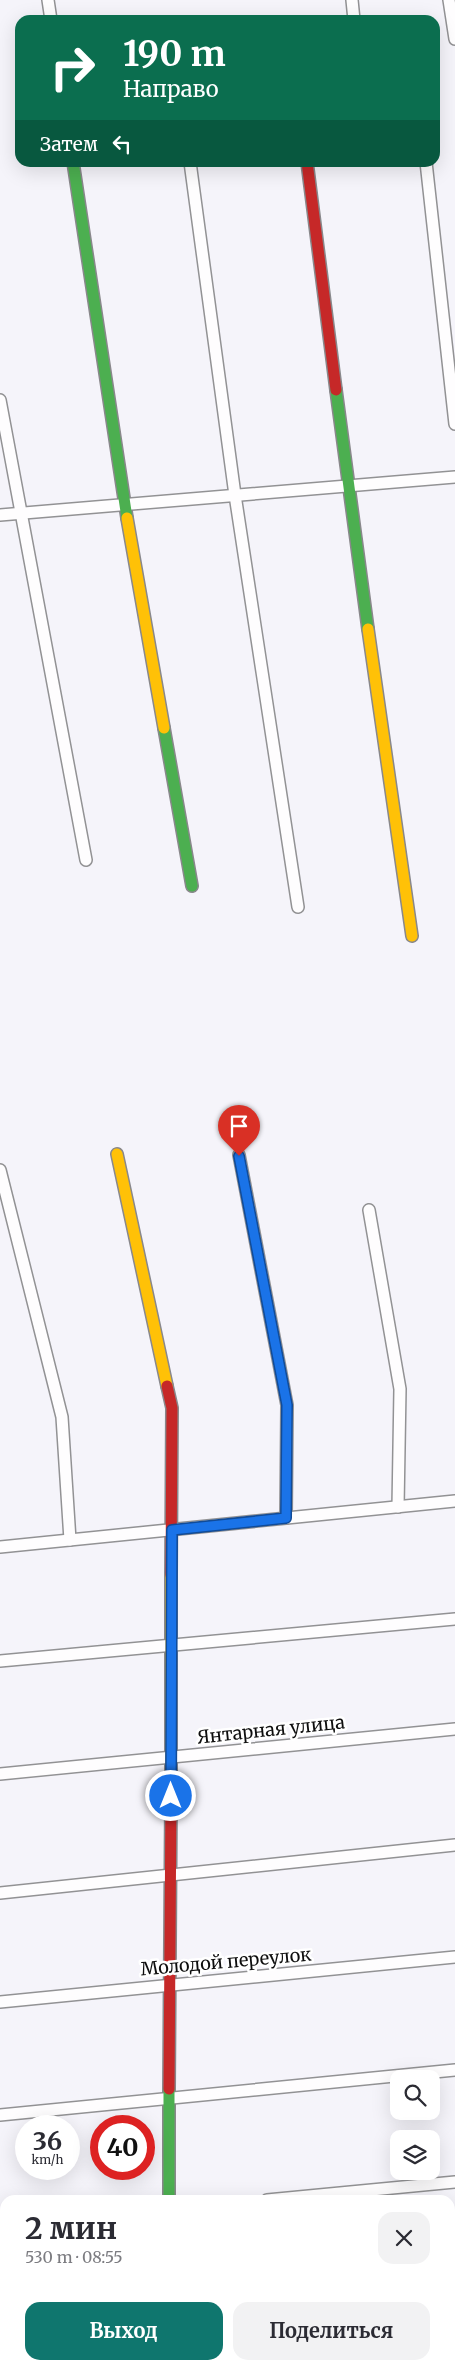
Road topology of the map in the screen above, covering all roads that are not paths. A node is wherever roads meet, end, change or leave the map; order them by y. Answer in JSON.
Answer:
{"nodes":[{"id":1,"x":48,"y":0,"type":"edge"},
{"id":2,"x":352,"y":0,"type":"edge"},
{"id":3,"x":449,"y":0,"type":"edge"},
{"id":4,"x":50,"y":15,"type":"edge"},
{"id":5,"x":354,"y":15,"type":"edge"},
{"id":6,"x":455,"y":39,"type":"edge"},
{"id":7,"x":73,"y":167,"type":"edge"},
{"id":8,"x":191,"y":167,"type":"edge"},
{"id":9,"x":308,"y":167,"type":"edge"},
{"id":10,"x":427,"y":167,"type":"edge"},
{"id":11,"x":0,"y":400,"type":"edge"},
{"id":12,"x":455,"y":424,"type":"edge"},
{"id":13,"x":455,"y":477,"type":"edge"},
{"id":14,"x":348,"y":487,"type":"junction"},
{"id":15,"x":235,"y":495,"type":"junction"},
{"id":16,"x":125,"y":505,"type":"junction"},
{"id":17,"x":19,"y":513,"type":"junction"},
{"id":18,"x":0,"y":515,"type":"edge"},
{"id":19,"x":86,"y":860,"type":"dead end"},
{"id":20,"x":192,"y":886,"type":"dead end"},
{"id":21,"x":298,"y":907,"type":"dead end"},
{"id":22,"x":412,"y":936,"type":"dead end"},
{"id":23,"x":117,"y":1154,"type":"dead end"},
{"id":24,"x":239,"y":1156,"type":"dead end"},
{"id":25,"x":0,"y":1170,"type":"edge"},
{"id":26,"x":369,"y":1210,"type":"dead end"},
{"id":27,"x":455,"y":1501,"type":"edge"},
{"id":28,"x":398,"y":1507,"type":"junction"},
{"id":29,"x":286,"y":1518,"type":"junction"},
{"id":30,"x":172,"y":1530,"type":"junction"},
{"id":31,"x":70,"y":1540,"type":"junction"},
{"id":32,"x":0,"y":1547,"type":"edge"},
{"id":33,"x":455,"y":1619,"type":"edge"},
{"id":34,"x":172,"y":1645,"type":"junction"},
{"id":35,"x":0,"y":1661,"type":"edge"},
{"id":36,"x":455,"y":1730,"type":"edge"},
{"id":37,"x":171,"y":1757,"type":"junction"},
{"id":38,"x":0,"y":1774,"type":"edge"},
{"id":39,"x":455,"y":1845,"type":"edge"},
{"id":40,"x":170,"y":1875,"type":"junction"},
{"id":41,"x":0,"y":1893,"type":"edge"},
{"id":42,"x":455,"y":1957,"type":"edge"},
{"id":43,"x":170,"y":1985,"type":"junction"},
{"id":44,"x":0,"y":2002,"type":"edge"},
{"id":45,"x":455,"y":2070,"type":"edge"},
{"id":46,"x":169,"y":2098,"type":"junction"},
{"id":47,"x":0,"y":2115,"type":"edge"},
{"id":48,"x":455,"y":2182,"type":"edge"},
{"id":49,"x":169,"y":2195,"type":"edge"},
{"id":50,"x":319,"y":2195,"type":"edge"}],
"edges":[{"from":1,"to":4,"type":"street"},
{"from":2,"to":5,"type":"street"},
{"from":3,"to":6,"type":"street"},
{"from":7,"to":16,"type":"street"},
{"from":8,"to":15,"type":"street"},
{"from":9,"to":14,"type":"street"},
{"from":10,"to":12,"type":"street"},
{"from":11,"to":17,"type":"street"},
{"from":13,"to":14,"type":"street"},
{"from":14,"to":15,"type":"street"},
{"from":14,"to":22,"type":"street"},
{"from":15,"to":16,"type":"street"},
{"from":15,"to":21,"type":"street"},
{"from":16,"to":17,"type":"street"},
{"from":16,"to":20,"type":"street"},
{"from":17,"to":18,"type":"street"},
{"from":17,"to":19,"type":"street"},
{"from":23,"to":30,"type":"street"},
{"from":24,"to":29,"type":"street"},
{"from":25,"to":31,"type":"street"},
{"from":26,"to":28,"type":"street"},
{"from":27,"to":28,"type":"street"},
{"from":28,"to":29,"type":"street"},
{"from":29,"to":30,"type":"street"},
{"from":30,"to":31,"type":"street"},
{"from":30,"to":34,"type":"street"},
{"from":31,"to":32,"type":"street"},
{"from":33,"to":34,"type":"street"},
{"from":34,"to":35,"type":"street"},
{"from":34,"to":37,"type":"street"},
{"from":36,"to":37,"type":"street","name":"Янтарная улица"},
{"from":37,"to":38,"type":"street","name":"Янтарная улица"},
{"from":37,"to":40,"type":"street"},
{"from":39,"to":40,"type":"street"},
{"from":40,"to":41,"type":"street"},
{"from":40,"to":43,"type":"street"},
{"from":42,"to":43,"type":"street","name":"Молодой переулок"},
{"from":43,"to":44,"type":"street","name":"Молодой переулок"},
{"from":43,"to":46,"type":"street"},
{"from":45,"to":46,"type":"street"},
{"from":46,"to":47,"type":"street"},
{"from":46,"to":49,"type":"street"},
{"from":48,"to":50,"type":"street"}]}
